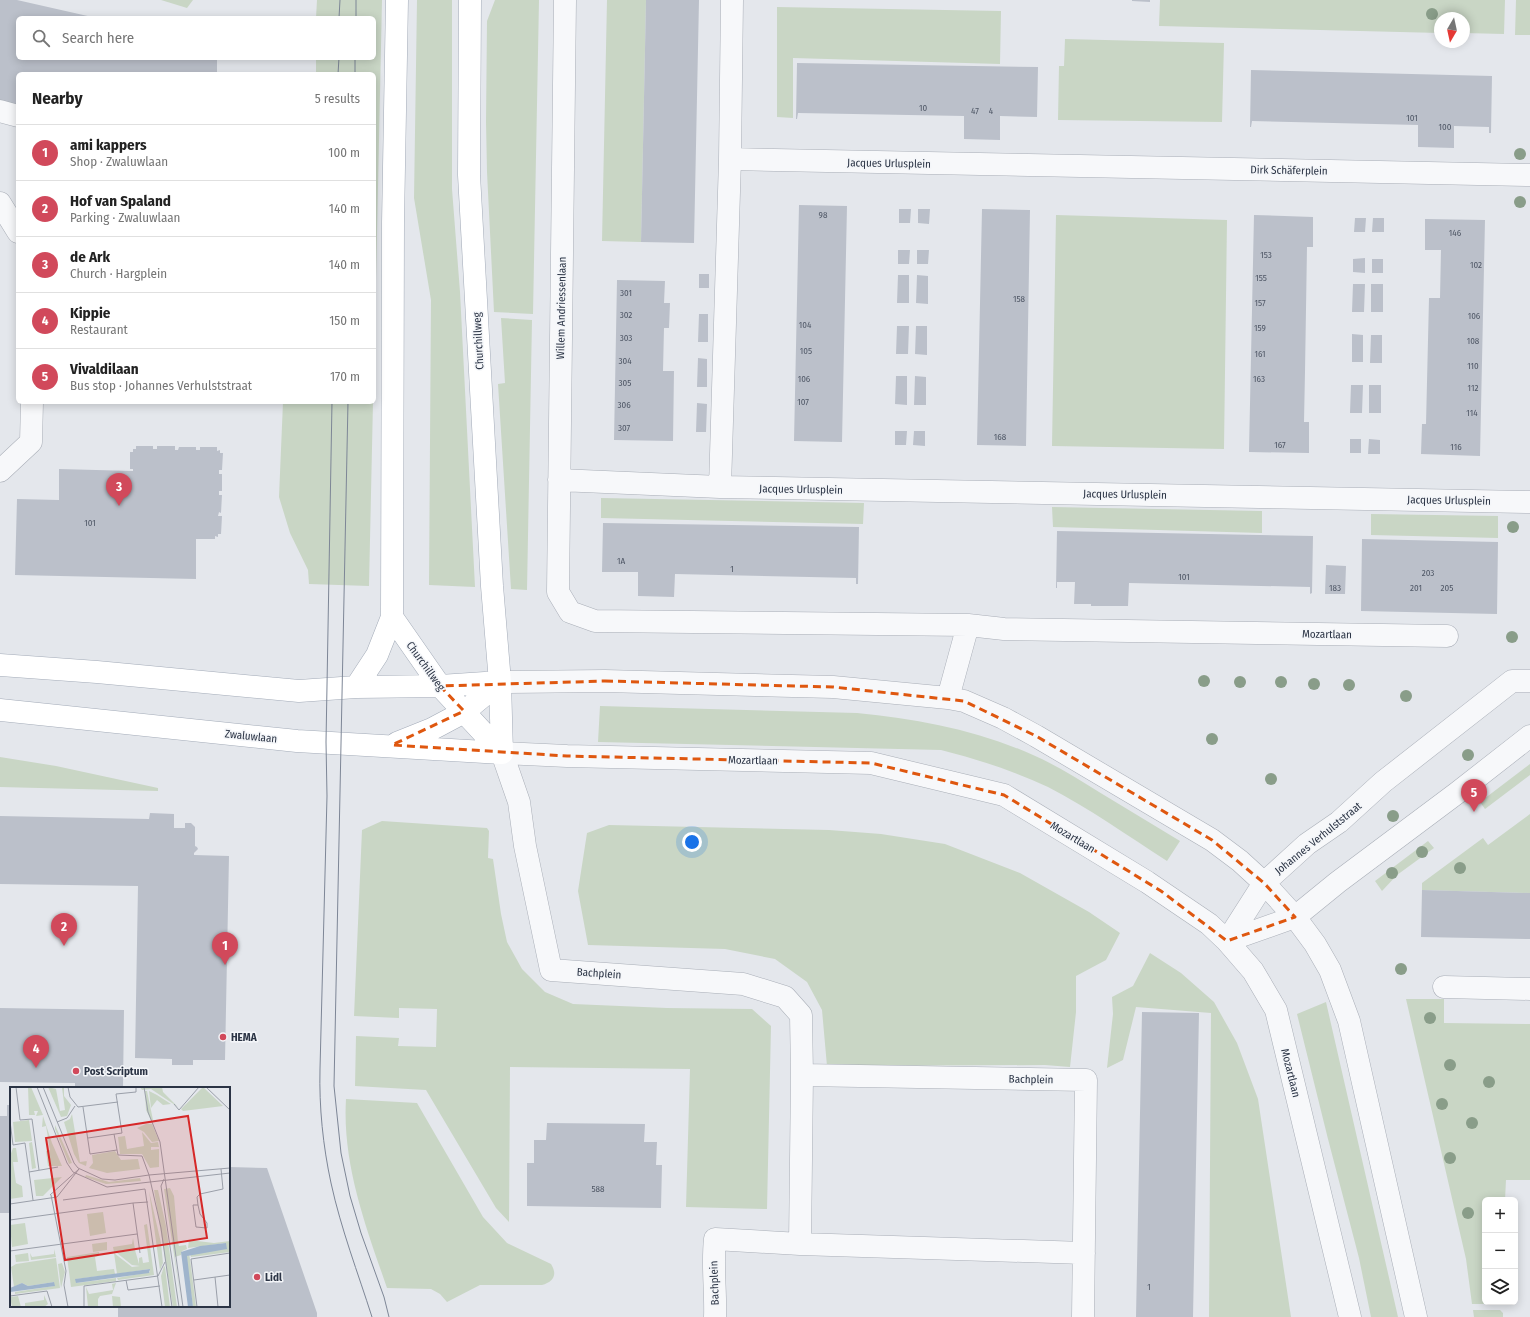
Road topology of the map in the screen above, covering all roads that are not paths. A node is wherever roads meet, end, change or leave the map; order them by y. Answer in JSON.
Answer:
{"nodes":[{"id":1,"x":397,"y":0,"type":"edge"},
{"id":2,"x":470,"y":0,"type":"edge"},
{"id":3,"x":565,"y":0,"type":"edge"},
{"id":4,"x":732,"y":0,"type":"edge"},
{"id":5,"x":0,"y":111,"type":"edge"},
{"id":6,"x":16,"y":115,"type":"edge"},
{"id":7,"x":730,"y":159,"type":"junction"},
{"id":8,"x":1047,"y":166,"type":"joint"},
{"id":9,"x":1530,"y":175,"type":"edge"},
{"id":10,"x":0,"y":203,"type":"edge"},
{"id":11,"x":16,"y":229,"type":"edge"},
{"id":12,"x":32,"y":404,"type":"edge"},
{"id":13,"x":0,"y":471,"type":"edge"},
{"id":14,"x":559,"y":480,"type":"junction"},
{"id":15,"x":720,"y":488,"type":"junction"},
{"id":16,"x":1530,"y":502,"type":"edge"},
{"id":17,"x":570,"y":612,"type":"joint"},
{"id":18,"x":392,"y":618,"type":"junction"},
{"id":19,"x":968,"y":625,"type":"junction"},
{"id":20,"x":1447,"y":636,"type":"dead end"},
{"id":21,"x":0,"y":665,"type":"edge"},
{"id":22,"x":1530,"y":681,"type":"edge"},
{"id":23,"x":500,"y":682,"type":"junction"},
{"id":24,"x":440,"y":686,"type":"junction"},
{"id":25,"x":356,"y":687,"type":"junction"},
{"id":26,"x":948,"y":698,"type":"junction"},
{"id":27,"x":0,"y":710,"type":"edge"},
{"id":28,"x":464,"y":712,"type":"junction"},
{"id":29,"x":1530,"y":736,"type":"edge"},
{"id":30,"x":392,"y":745,"type":"junction"},
{"id":31,"x":502,"y":753,"type":"junction"},
{"id":32,"x":1264,"y":883,"type":"junction"},
{"id":33,"x":1295,"y":917,"type":"junction"},
{"id":34,"x":1227,"y":941,"type":"junction"},
{"id":35,"x":1444,"y":987,"type":"dead end"},
{"id":36,"x":1530,"y":989,"type":"edge"},
{"id":37,"x":802,"y":1075,"type":"junction"},
{"id":38,"x":800,"y":1244,"type":"junction"},
{"id":39,"x":1084,"y":1253,"type":"junction"},
{"id":40,"x":715,"y":1317,"type":"edge"},
{"id":41,"x":1083,"y":1317,"type":"edge"},
{"id":42,"x":1350,"y":1317,"type":"edge"},
{"id":43,"x":1416,"y":1317,"type":"edge"}],
"edges":[{"from":1,"to":18,"type":"main road"},
{"from":2,"to":23,"type":"main road","name":"Churchillweg"},
{"from":3,"to":14,"type":"street","name":"Willem Andriessenlaan"},
{"from":4,"to":7,"type":"street"},
{"from":5,"to":6,"type":"street"},
{"from":7,"to":8,"type":"street","name":"Jacques Urlusplein"},
{"from":7,"to":15,"type":"street"},
{"from":8,"to":9,"type":"street","name":"Dirk Schäferplein"},
{"from":10,"to":11,"type":"street"},
{"from":12,"to":13,"type":"street"},
{"from":14,"to":15,"type":"street","name":"Jacques Urlusplein"},
{"from":14,"to":17,"type":"street","name":"Willem Andriessenlaan"},
{"from":15,"to":16,"type":"street","name":"Jacques Urlusplein"},
{"from":17,"to":19,"type":"street","name":"Mozartlaan"},
{"from":18,"to":24,"type":"main road","name":"Churchillweg"},
{"from":18,"to":25,"type":"main road"},
{"from":19,"to":20,"type":"street","name":"Mozartlaan"},
{"from":19,"to":26,"type":"street"},
{"from":21,"to":25,"type":"main road"},
{"from":22,"to":32,"type":"street","name":"Johannes Verhulststraat"},
{"from":23,"to":24,"type":"main road"},
{"from":23,"to":26,"type":"street"},
{"from":23,"to":28,"type":"main road"},
{"from":23,"to":31,"type":"main road","name":"Churchillweg"},
{"from":24,"to":25,"type":"main road"},
{"from":24,"to":28,"type":"main road","name":"Churchillweg"},
{"from":26,"to":32,"type":"street"},
{"from":27,"to":30,"type":"main road","name":"Zwaluwlaan"},
{"from":28,"to":30,"type":"main road"},
{"from":28,"to":31,"type":"main road","name":"Churchillweg"},
{"from":29,"to":33,"type":"street"},
{"from":30,"to":31,"type":"main road","name":"Zwaluwlaan"},
{"from":31,"to":34,"type":"street","name":"Mozartlaan"},
{"from":31,"to":37,"type":"street","name":"Bachplein"},
{"from":32,"to":33,"type":"street"},
{"from":32,"to":34,"type":"street","name":"Johannes Verhulststraat"},
{"from":33,"to":34,"type":"street"},
{"from":33,"to":43,"type":"street"},
{"from":34,"to":42,"type":"street","name":"Mozartlaan"},
{"from":35,"to":36,"type":"street"},
{"from":37,"to":38,"type":"street","name":"Bachplein"},
{"from":37,"to":39,"type":"street","name":"Bachplein"},
{"from":38,"to":39,"type":"street","name":"Bachplein"},
{"from":38,"to":40,"type":"street","name":"Bachplein"},
{"from":39,"to":41,"type":"street","name":"Bachplein"}]}
